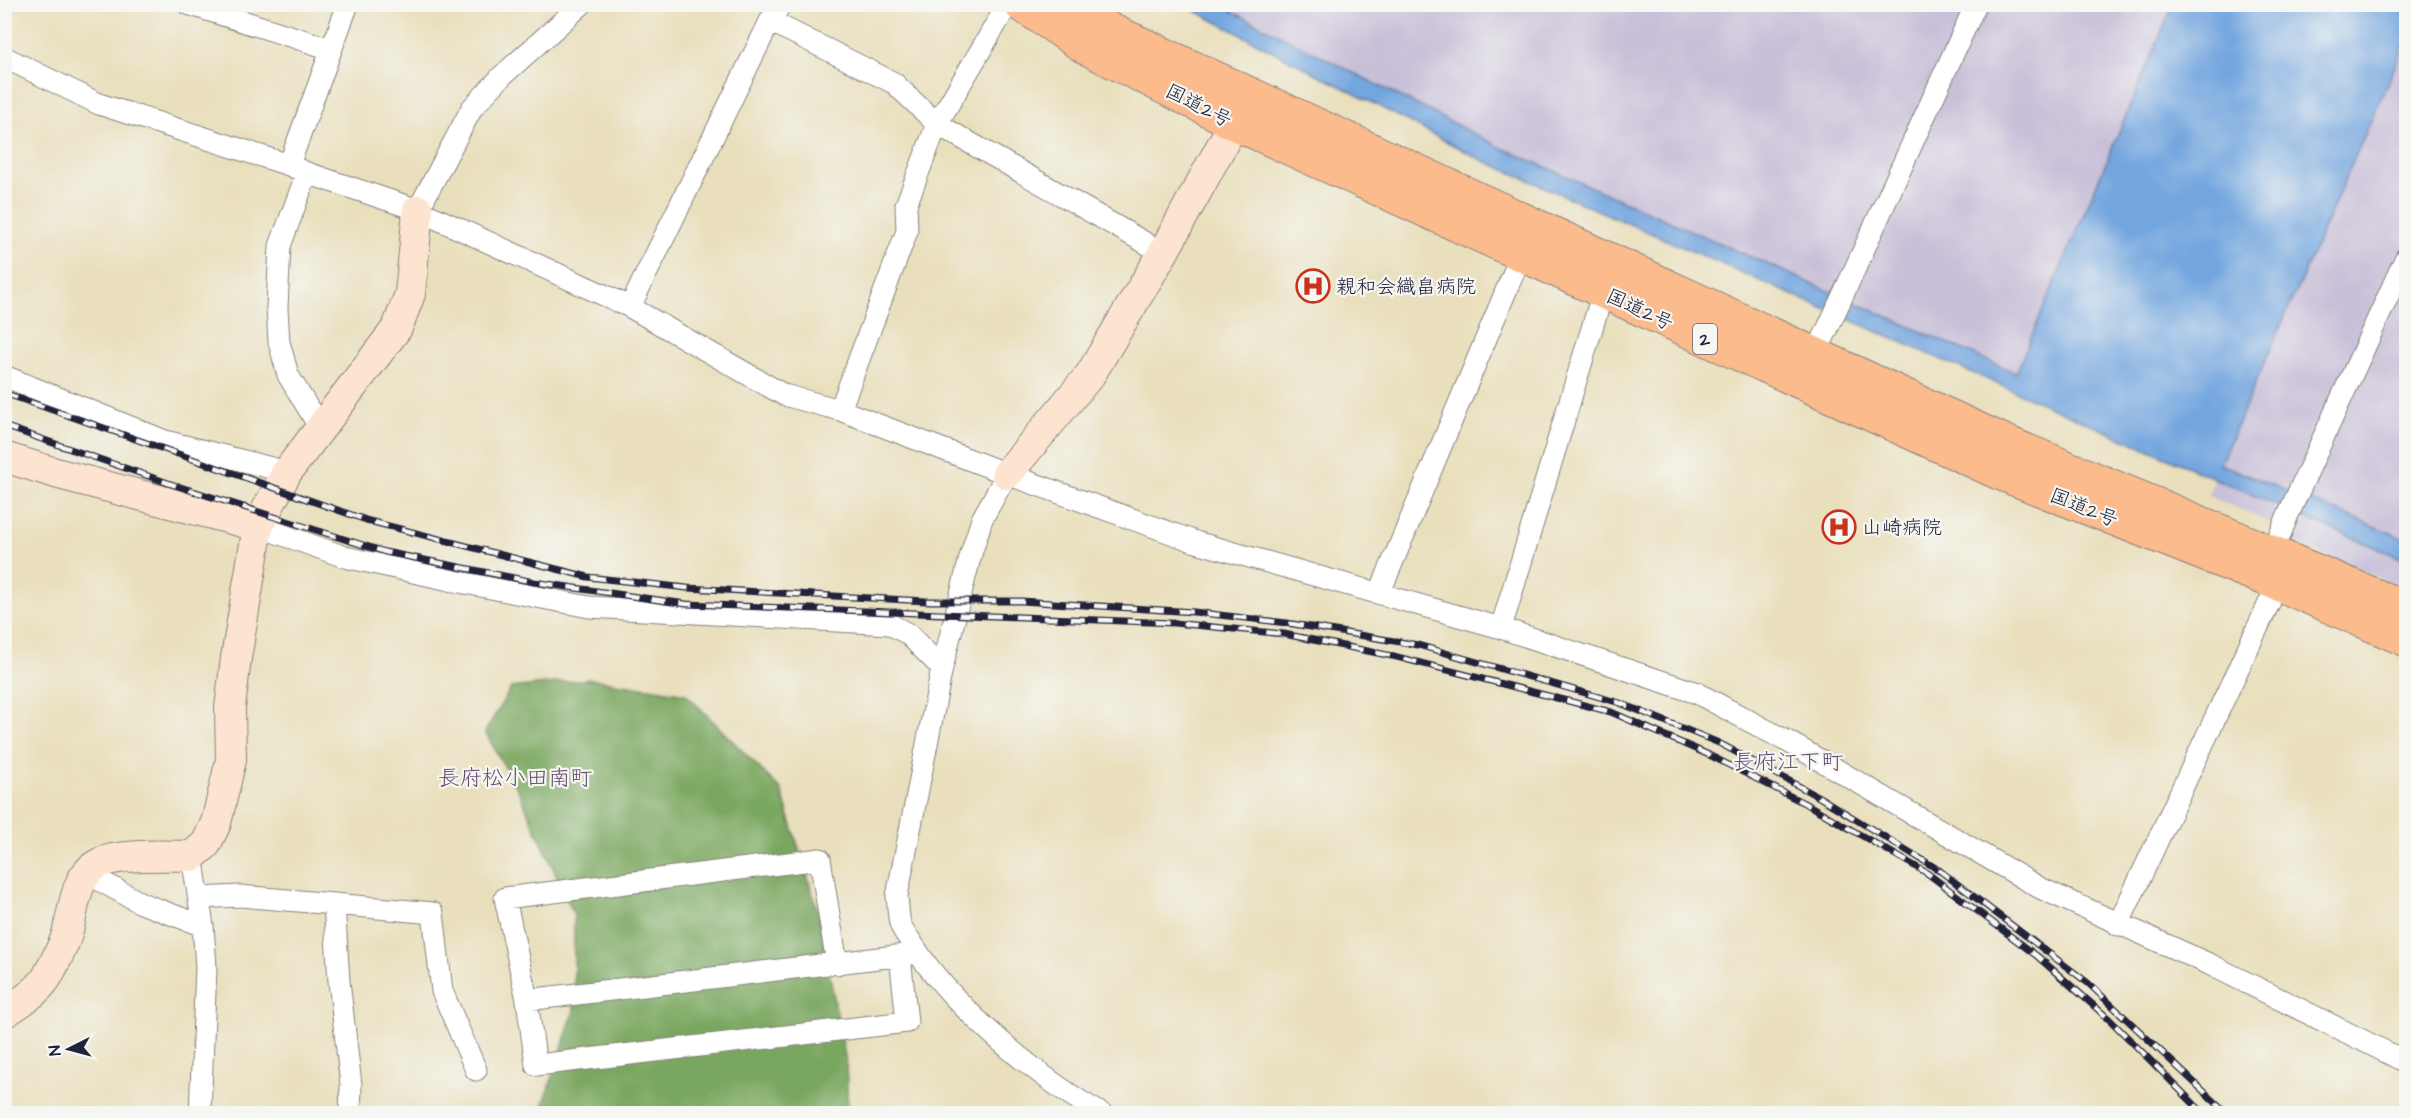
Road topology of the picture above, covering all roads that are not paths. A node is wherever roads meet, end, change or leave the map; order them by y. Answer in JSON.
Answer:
{"nodes":[{"id":1,"x":188,"y":4,"type":"edge"},
{"id":2,"x":348,"y":4,"type":"edge"},
{"id":3,"x":582,"y":4,"type":"edge"},
{"id":4,"x":1008,"y":4,"type":"edge"},
{"id":5,"x":1020,"y":4,"type":"edge"},
{"id":6,"x":1070,"y":4,"type":"edge"},
{"id":7,"x":1976,"y":4,"type":"edge"},
{"id":8,"x":776,"y":13,"type":"edge"},
{"id":9,"x":331,"y":49,"type":"junction"},
{"id":10,"x":4,"y":57,"type":"edge"},
{"id":11,"x":1248,"y":93,"type":"junction"},
{"id":12,"x":1234,"y":123,"type":"junction"},
{"id":13,"x":937,"y":124,"type":"junction"},
{"id":14,"x":298,"y":169,"type":"junction"},
{"id":15,"x":418,"y":210,"type":"junction"},
{"id":16,"x":1163,"y":253,"type":"junction"},
{"id":17,"x":1521,"y":255,"type":"junction"},
{"id":18,"x":2406,"y":257,"type":"edge"},
{"id":19,"x":1603,"y":292,"type":"junction"},
{"id":20,"x":630,"y":308,"type":"junction"},
{"id":21,"x":1816,"y":354,"type":"junction"},
{"id":22,"x":4,"y":376,"type":"edge"},
{"id":23,"x":840,"y":410,"type":"junction"},
{"id":24,"x":320,"y":428,"type":"junction"},
{"id":25,"x":4,"y":457,"type":"edge"},
{"id":26,"x":287,"y":472,"type":"junction"},
{"id":27,"x":1007,"y":474,"type":"junction"},
{"id":28,"x":258,"y":526,"type":"junction"},
{"id":29,"x":2275,"y":568,"type":"junction"},
{"id":30,"x":1380,"y":592,"type":"junction"},
{"id":31,"x":2406,"y":608,"type":"edge"},
{"id":32,"x":1501,"y":628,"type":"junction"},
{"id":33,"x":2406,"y":640,"type":"edge"},
{"id":34,"x":942,"y":668,"type":"junction"},
{"id":35,"x":192,"y":856,"type":"junction"},
{"id":36,"x":86,"y":873,"type":"junction"},
{"id":37,"x":199,"y":898,"type":"junction"},
{"id":38,"x":334,"y":904,"type":"junction"},
{"id":39,"x":2118,"y":925,"type":"junction"},
{"id":40,"x":203,"y":926,"type":"junction"},
{"id":41,"x":909,"y":955,"type":"junction"},
{"id":42,"x":837,"y":964,"type":"junction"},
{"id":43,"x":526,"y":1000,"type":"junction"},
{"id":44,"x":4,"y":1013,"type":"edge"},
{"id":45,"x":2406,"y":1062,"type":"edge"},
{"id":46,"x":476,"y":1070,"type":"dead end"},
{"id":47,"x":200,"y":1113,"type":"edge"},
{"id":48,"x":350,"y":1113,"type":"edge"},
{"id":49,"x":1102,"y":1113,"type":"edge"}],
"edges":[{"from":1,"to":9,"type":"street"},
{"from":2,"to":9,"type":"street"},
{"from":3,"to":15,"type":"street"},
{"from":4,"to":13,"type":"street"},
{"from":5,"to":12,"type":"highway","name":"国道2号","number":"2"},
{"from":6,"to":11,"type":"highway","name":"国道2号","number":"2"},
{"from":7,"to":21,"type":"street"},
{"from":8,"to":13,"type":"street"},
{"from":8,"to":20,"type":"street"},
{"from":9,"to":14,"type":"street"},
{"from":10,"to":14,"type":"street"},
{"from":11,"to":12,"type":"street"},
{"from":11,"to":21,"type":"highway","name":"国道2号","number":"2"},
{"from":12,"to":16,"type":"street"},
{"from":12,"to":17,"type":"highway","name":"国道2号","number":"2"},
{"from":13,"to":16,"type":"street"},
{"from":13,"to":23,"type":"street"},
{"from":14,"to":15,"type":"street"},
{"from":14,"to":24,"type":"street"},
{"from":15,"to":20,"type":"street"},
{"from":15,"to":24,"type":"street"},
{"from":16,"to":27,"type":"street"},
{"from":17,"to":19,"type":"highway","name":"国道2号","number":"2"},
{"from":17,"to":30,"type":"street"},
{"from":18,"to":29,"type":"street"},
{"from":19,"to":29,"type":"highway","name":"国道2号","number":"2"},
{"from":19,"to":32,"type":"street"},
{"from":20,"to":23,"type":"street"},
{"from":21,"to":29,"type":"highway","name":"国道2号","number":"2"},
{"from":22,"to":26,"type":"street"},
{"from":23,"to":27,"type":"street"},
{"from":24,"to":26,"type":"street"},
{"from":25,"to":28,"type":"street"},
{"from":26,"to":28,"type":"street"},
{"from":27,"to":30,"type":"street"},
{"from":27,"to":34,"type":"street"},
{"from":28,"to":34,"type":"street"},
{"from":28,"to":35,"type":"street"},
{"from":29,"to":31,"type":"highway","name":"国道2号","number":"2"},
{"from":29,"to":33,"type":"highway","name":"国道2号","number":"2"},
{"from":29,"to":39,"type":"street"},
{"from":30,"to":32,"type":"street"},
{"from":32,"to":39,"type":"street"},
{"from":34,"to":41,"type":"street"},
{"from":35,"to":36,"type":"street"},
{"from":35,"to":37,"type":"street"},
{"from":36,"to":40,"type":"street"},
{"from":36,"to":44,"type":"street"},
{"from":37,"to":38,"type":"street"},
{"from":37,"to":40,"type":"street"},
{"from":38,"to":46,"type":"street"},
{"from":38,"to":48,"type":"street"},
{"from":39,"to":45,"type":"street"},
{"from":40,"to":47,"type":"street"},
{"from":41,"to":42,"type":"street"},
{"from":41,"to":43,"type":"street"},
{"from":41,"to":49,"type":"street"},
{"from":42,"to":43,"type":"street"},
{"from":42,"to":43,"type":"street"}]}
